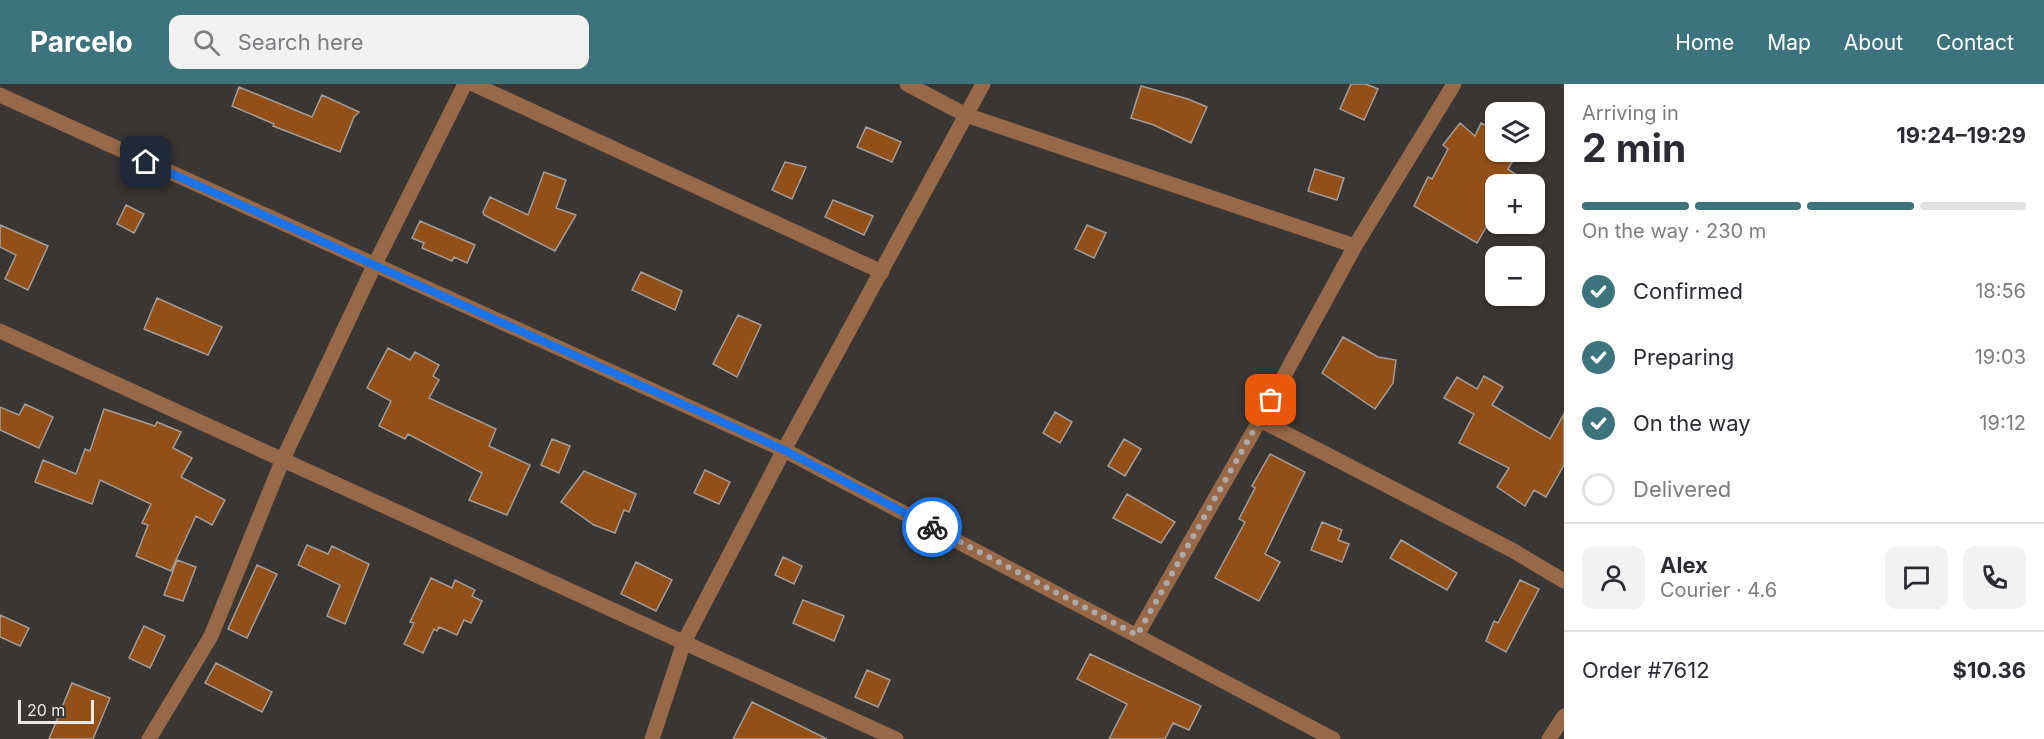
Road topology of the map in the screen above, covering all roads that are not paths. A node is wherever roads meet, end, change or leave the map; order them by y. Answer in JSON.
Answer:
{"nodes":[{"id":1,"x":465,"y":84,"type":"edge"},
{"id":2,"x":473,"y":84,"type":"edge"},
{"id":3,"x":907,"y":84,"type":"edge"},
{"id":4,"x":983,"y":84,"type":"edge"},
{"id":5,"x":1454,"y":84,"type":"edge"},
{"id":6,"x":0,"y":95,"type":"edge"},
{"id":7,"x":966,"y":115,"type":"junction"},
{"id":8,"x":1355,"y":246,"type":"junction"},
{"id":9,"x":374,"y":266,"type":"junction"},
{"id":10,"x":882,"y":272,"type":"junction"},
{"id":11,"x":0,"y":331,"type":"edge"},
{"id":12,"x":1260,"y":420,"type":"junction"},
{"id":13,"x":784,"y":450,"type":"junction"},
{"id":14,"x":283,"y":459,"type":"junction"},
{"id":15,"x":1564,"y":582,"type":"edge"},
{"id":16,"x":1137,"y":635,"type":"junction"},
{"id":17,"x":684,"y":642,"type":"junction"},
{"id":18,"x":1564,"y":716,"type":"edge"},
{"id":19,"x":149,"y":739,"type":"edge"},
{"id":20,"x":652,"y":739,"type":"edge"},
{"id":21,"x":896,"y":739,"type":"edge"},
{"id":22,"x":1333,"y":739,"type":"edge"},
{"id":23,"x":1549,"y":739,"type":"edge"}],
"edges":[{"from":1,"to":9,"type":"street"},
{"from":2,"to":10,"type":"street"},
{"from":3,"to":7,"type":"street"},
{"from":4,"to":7,"type":"street"},
{"from":5,"to":8,"type":"street"},
{"from":6,"to":9,"type":"street"},
{"from":7,"to":8,"type":"street"},
{"from":7,"to":10,"type":"street"},
{"from":8,"to":12,"type":"street"},
{"from":9,"to":13,"type":"street"},
{"from":9,"to":14,"type":"street"},
{"from":10,"to":13,"type":"street"},
{"from":11,"to":14,"type":"street"},
{"from":12,"to":15,"type":"street"},
{"from":12,"to":16,"type":"street"},
{"from":13,"to":16,"type":"street"},
{"from":13,"to":17,"type":"street"},
{"from":14,"to":17,"type":"street"},
{"from":14,"to":19,"type":"street"},
{"from":16,"to":22,"type":"street"},
{"from":17,"to":20,"type":"street"},
{"from":17,"to":21,"type":"street"},
{"from":18,"to":23,"type":"street"}]}
